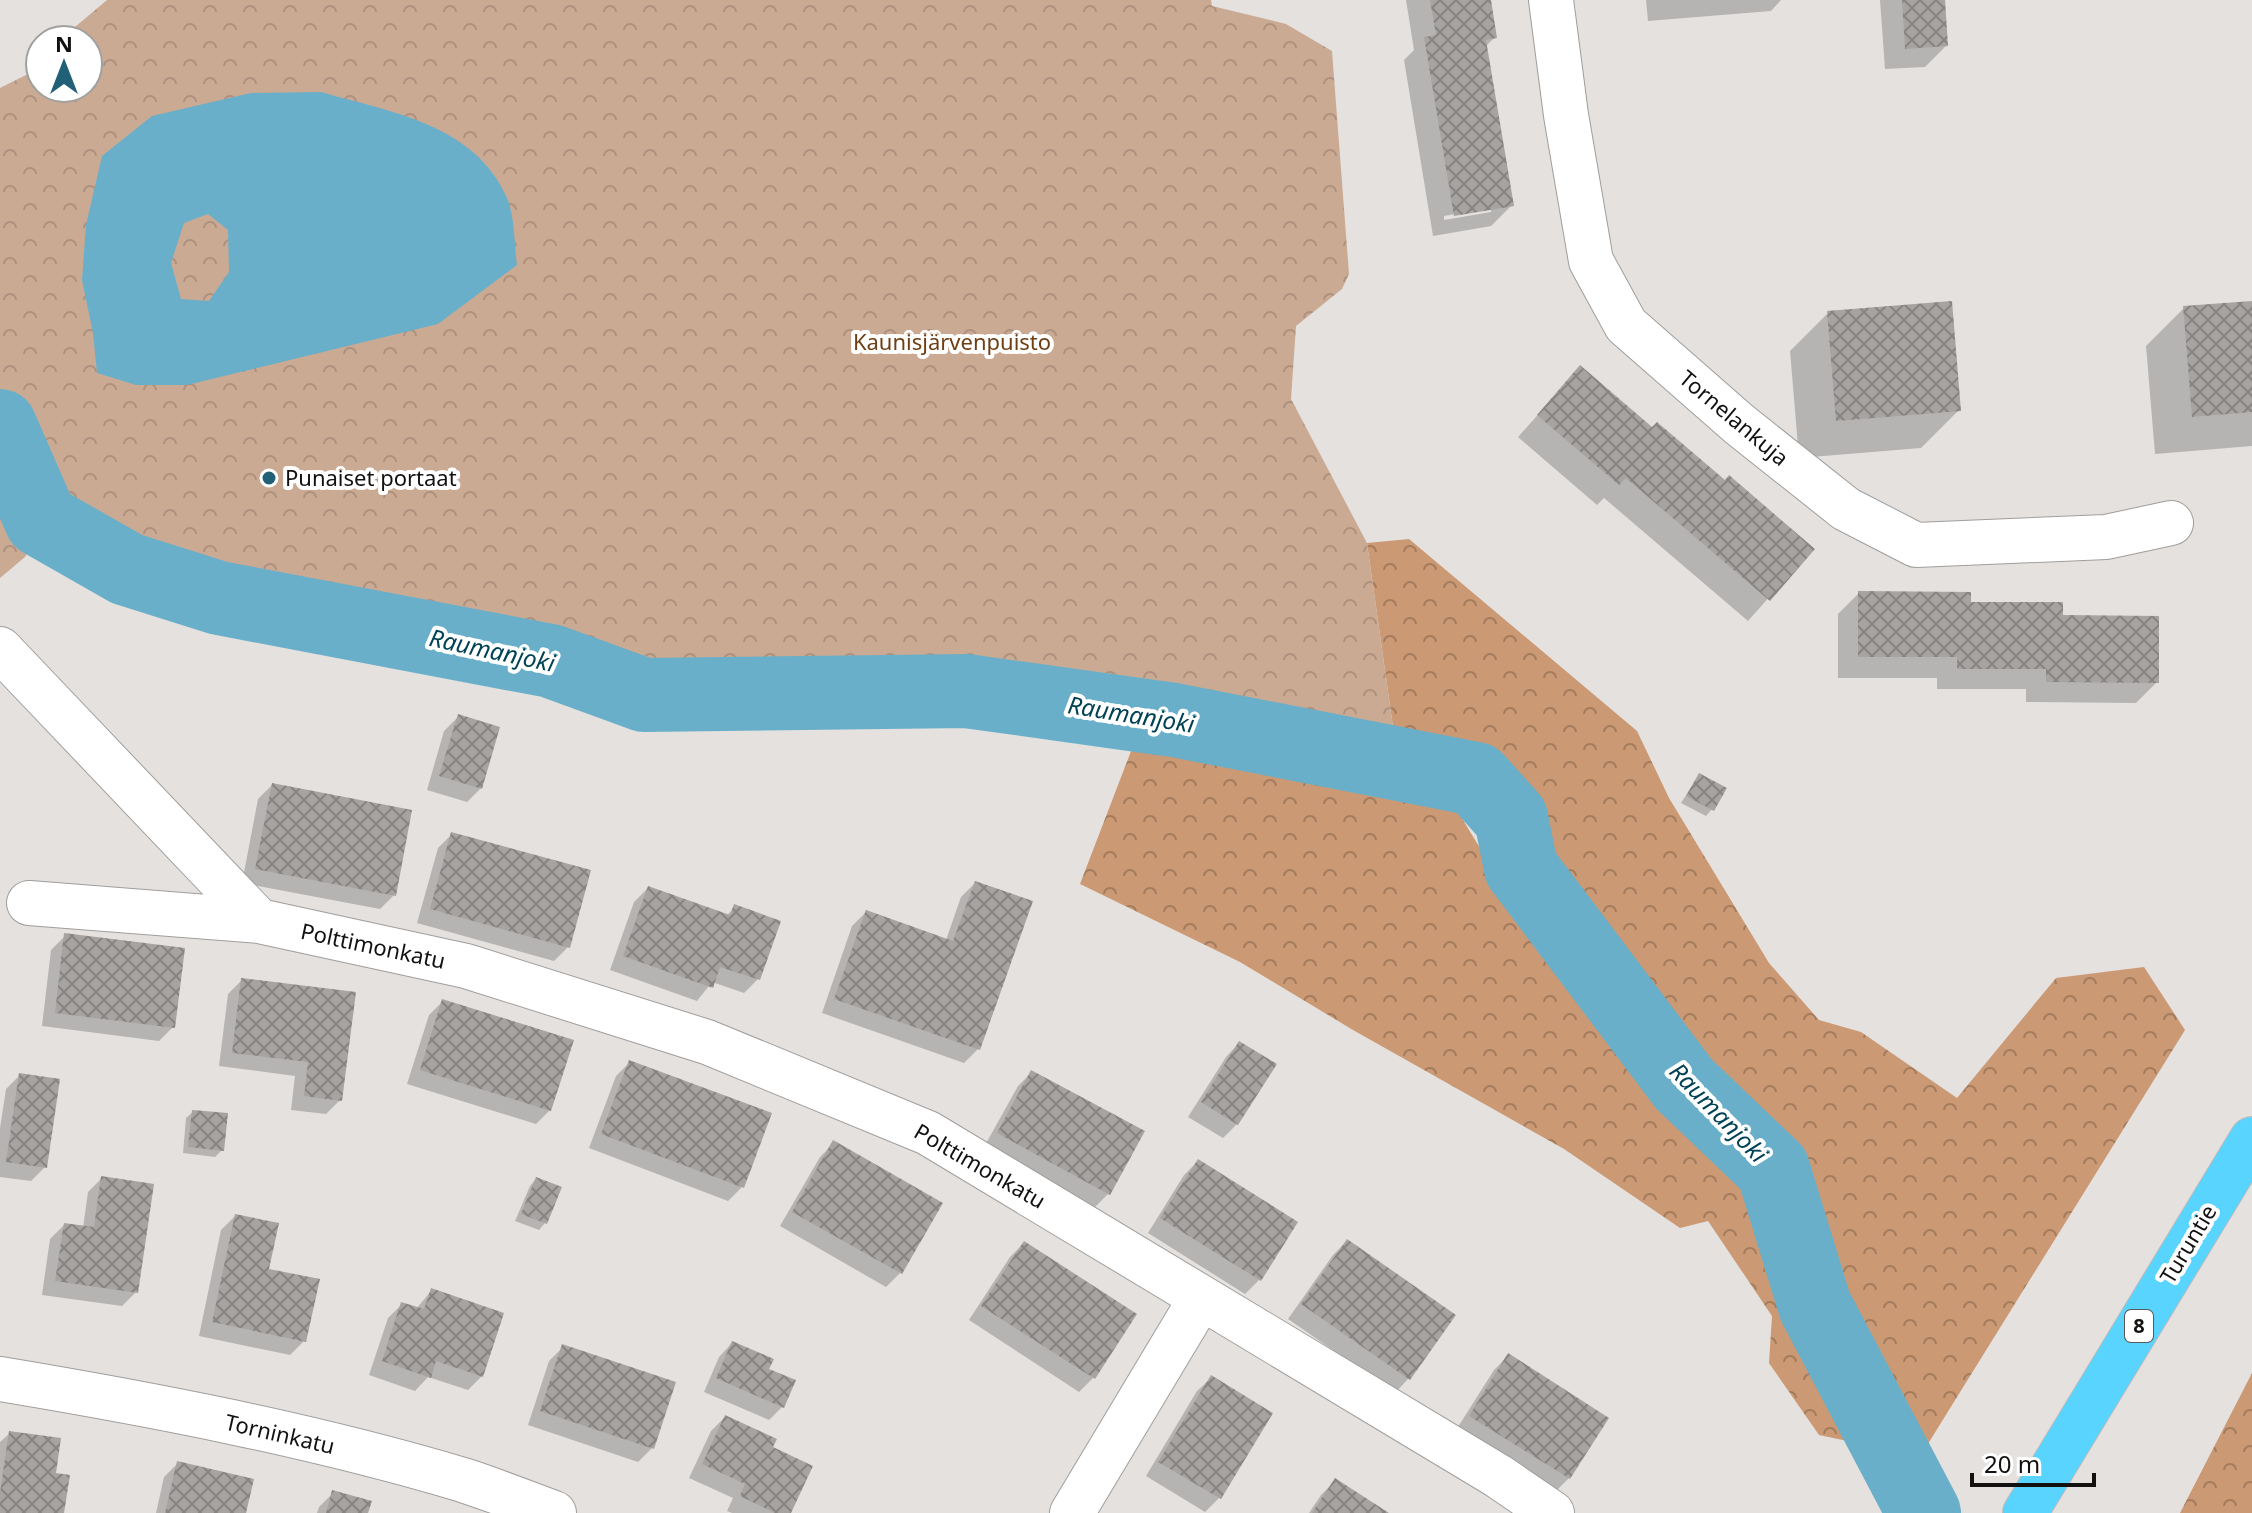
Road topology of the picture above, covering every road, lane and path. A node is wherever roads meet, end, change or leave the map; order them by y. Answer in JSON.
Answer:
{"nodes":[{"id":1,"x":1551,"y":0,"type":"edge"},
{"id":2,"x":2171,"y":523,"type":"dead end"},
{"id":3,"x":0,"y":649,"type":"edge"},
{"id":4,"x":29,"y":903,"type":"dead end"},
{"id":5,"x":259,"y":921,"type":"junction"},
{"id":6,"x":2252,"y":1139,"type":"edge"},
{"id":7,"x":1201,"y":1298,"type":"junction"},
{"id":8,"x":0,"y":1379,"type":"edge"},
{"id":9,"x":554,"y":1513,"type":"edge"},
{"id":10,"x":1072,"y":1513,"type":"edge"},
{"id":11,"x":1552,"y":1513,"type":"edge"},
{"id":12,"x":2025,"y":1513,"type":"edge"}],
"edges":[{"from":1,"to":2,"type":"street","name":"Tornelankuja"},
{"from":3,"to":5,"type":"street"},
{"from":4,"to":5,"type":"street","name":"Polttimonkatu"},
{"from":5,"to":7,"type":"street","name":"Polttimonkatu"},
{"from":6,"to":12,"type":"highway","name":"Turuntie","number":"8"},
{"from":7,"to":10,"type":"street"},
{"from":7,"to":11,"type":"street","name":"Polttimonkatu"},
{"from":8,"to":9,"type":"street","name":"Torninkatu"}]}
